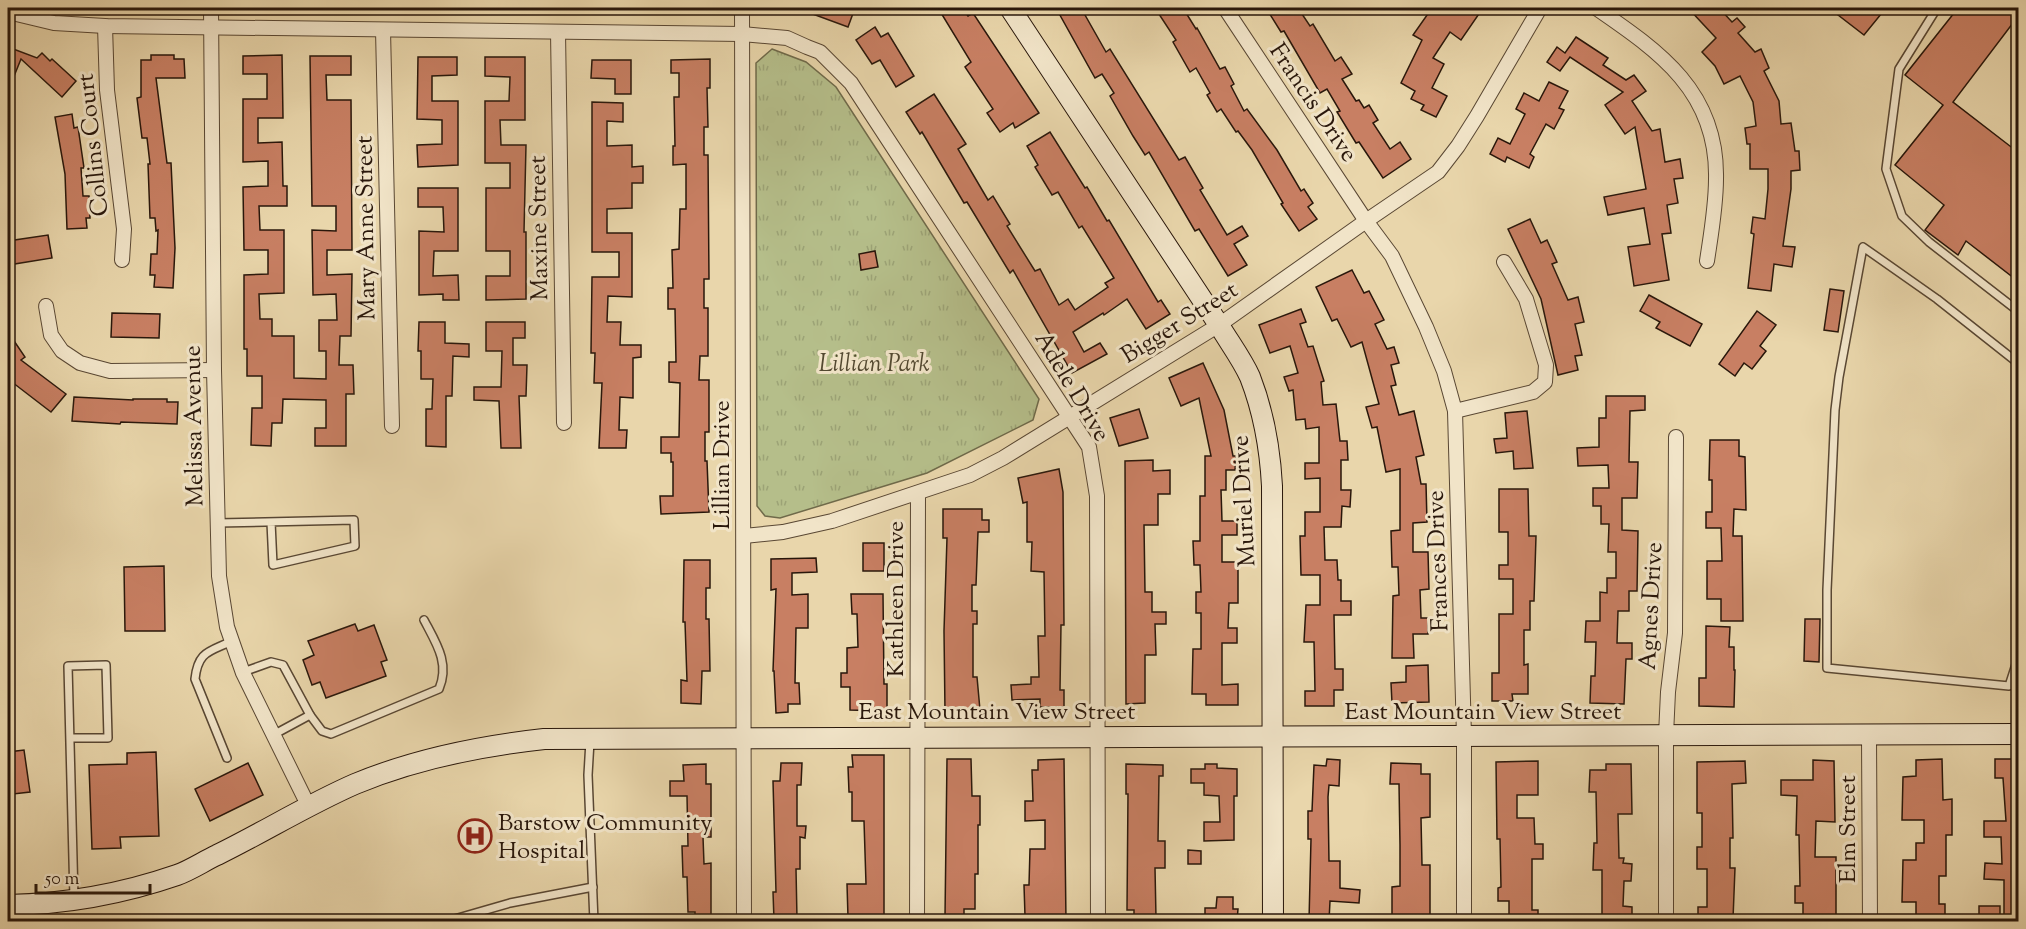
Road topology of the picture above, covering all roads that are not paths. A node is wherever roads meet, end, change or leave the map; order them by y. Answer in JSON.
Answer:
{"nodes":[{"id":1,"x":211,"y":8,"type":"edge"},
{"id":2,"x":742,"y":8,"type":"edge"},
{"id":3,"x":1010,"y":8,"type":"edge"},
{"id":4,"x":1225,"y":8,"type":"edge"},
{"id":5,"x":1540,"y":8,"type":"edge"},
{"id":6,"x":1596,"y":8,"type":"edge"},
{"id":7,"x":1937,"y":8,"type":"edge"},
{"id":8,"x":8,"y":12,"type":"edge"},
{"id":9,"x":105,"y":26,"type":"junction"},
{"id":10,"x":211,"y":27,"type":"junction"},
{"id":11,"x":383,"y":30,"type":"junction"},
{"id":12,"x":558,"y":32,"type":"junction"},
{"id":13,"x":742,"y":34,"type":"junction"},
{"id":14,"x":1366,"y":221,"type":"junction"},
{"id":15,"x":122,"y":260,"type":"dead end"},
{"id":16,"x":1707,"y":261,"type":"dead end"},
{"id":17,"x":1504,"y":262,"type":"dead end"},
{"id":18,"x":46,"y":306,"type":"dead end"},
{"id":19,"x":2019,"y":311,"type":"edge"},
{"id":20,"x":1219,"y":325,"type":"junction"},
{"id":21,"x":2019,"y":363,"type":"edge"},
{"id":22,"x":214,"y":370,"type":"junction"},
{"id":23,"x":1455,"y":411,"type":"junction"},
{"id":24,"x":1068,"y":416,"type":"junction"},
{"id":25,"x":564,"y":423,"type":"dead end"},
{"id":26,"x":392,"y":426,"type":"dead end"},
{"id":27,"x":1676,"y":437,"type":"dead end"},
{"id":28,"x":918,"y":493,"type":"junction"},
{"id":29,"x":2019,"y":516,"type":"edge"},
{"id":30,"x":271,"y":522,"type":"junction"},
{"id":31,"x":217,"y":523,"type":"junction"},
{"id":32,"x":744,"y":536,"type":"junction"},
{"id":33,"x":424,"y":620,"type":"dead end"},
{"id":34,"x":2018,"y":639,"type":"edge"},
{"id":35,"x":232,"y":640,"type":"junction"},
{"id":36,"x":2019,"y":645,"type":"edge"},
{"id":37,"x":2019,"y":658,"type":"edge"},
{"id":38,"x":243,"y":673,"type":"junction"},
{"id":39,"x":310,"y":715,"type":"junction"},
{"id":40,"x":2019,"y":734,"type":"edge"},
{"id":41,"x":273,"y":735,"type":"junction"},
{"id":42,"x":1666,"y":735,"type":"junction"},
{"id":43,"x":916,"y":736,"type":"junction"},
{"id":44,"x":1464,"y":736,"type":"junction"},
{"id":45,"x":1869,"y":736,"type":"junction"},
{"id":46,"x":744,"y":737,"type":"junction"},
{"id":47,"x":1098,"y":737,"type":"junction"},
{"id":48,"x":1273,"y":737,"type":"junction"},
{"id":49,"x":69,"y":738,"type":"junction"},
{"id":50,"x":590,"y":738,"type":"junction"},
{"id":51,"x":227,"y":758,"type":"dead end"},
{"id":52,"x":308,"y":805,"type":"junction"},
{"id":53,"x":593,"y":887,"type":"junction"},
{"id":54,"x":74,"y":900,"type":"junction"},
{"id":55,"x":8,"y":905,"type":"edge"},
{"id":56,"x":444,"y":921,"type":"edge"},
{"id":57,"x":594,"y":921,"type":"edge"},
{"id":58,"x":744,"y":921,"type":"edge"},
{"id":59,"x":917,"y":921,"type":"edge"},
{"id":60,"x":1098,"y":921,"type":"edge"},
{"id":61,"x":1273,"y":921,"type":"edge"},
{"id":62,"x":1464,"y":921,"type":"edge"},
{"id":63,"x":1666,"y":921,"type":"edge"},
{"id":64,"x":1870,"y":921,"type":"edge"}],
"edges":[{"from":1,"to":10,"type":"street","name":"Melissa Avenue"},
{"from":2,"to":13,"type":"street","name":"Lillian Drive"},
{"from":3,"to":20,"type":"main road","name":"Muriel Drive"},
{"from":4,"to":14,"type":"street","name":"Francis Drive"},
{"from":5,"to":14,"type":"street","name":"Bigger Street"},
{"from":6,"to":16,"type":"street"},
{"from":7,"to":19,"type":"lane"},
{"from":8,"to":9,"type":"street","name":"Adele Drive"},
{"from":9,"to":10,"type":"street","name":"Adele Drive"},
{"from":9,"to":15,"type":"street","name":"Collins Court"},
{"from":10,"to":11,"type":"street","name":"Adele Drive"},
{"from":10,"to":22,"type":"street","name":"Melissa Avenue"},
{"from":11,"to":12,"type":"street","name":"Adele Drive"},
{"from":11,"to":26,"type":"street","name":"Mary Anne Street"},
{"from":12,"to":13,"type":"street","name":"Adele Drive"},
{"from":12,"to":25,"type":"street","name":"Maxine Street"},
{"from":13,"to":24,"type":"street","name":"Adele Drive"},
{"from":13,"to":32,"type":"street","name":"Lillian Drive"},
{"from":14,"to":20,"type":"street","name":"Bigger Street"},
{"from":14,"to":23,"type":"street","name":"Frances Drive"},
{"from":17,"to":23,"type":"street"},
{"from":18,"to":22,"type":"street"},
{"from":20,"to":24,"type":"street","name":"Bigger Street"},
{"from":20,"to":48,"type":"main road","name":"Muriel Drive"},
{"from":21,"to":37,"type":"lane"},
{"from":22,"to":31,"type":"street","name":"Melissa Avenue"},
{"from":23,"to":44,"type":"street","name":"Frances Drive"},
{"from":24,"to":28,"type":"street","name":"Bigger Street"},
{"from":24,"to":47,"type":"street","name":"Adele Drive"},
{"from":27,"to":42,"type":"street","name":"Agnes Drive"},
{"from":28,"to":32,"type":"street","name":"Bigger Street"},
{"from":28,"to":43,"type":"street","name":"Kathleen Drive"},
{"from":29,"to":34,"type":"lane"},
{"from":30,"to":30,"type":"lane"},
{"from":30,"to":31,"type":"lane"},
{"from":31,"to":35,"type":"street","name":"Melissa Avenue"},
{"from":32,"to":46,"type":"street","name":"Lillian Drive"},
{"from":33,"to":39,"type":"lane"},
{"from":34,"to":36,"type":"lane"},
{"from":35,"to":38,"type":"street","name":"Melissa Avenue"},
{"from":35,"to":51,"type":"lane"},
{"from":38,"to":39,"type":"lane"},
{"from":38,"to":41,"type":"street","name":"Melissa Avenue"},
{"from":39,"to":41,"type":"lane"},
{"from":40,"to":45,"type":"main road","name":"East Mountain View Street"},
{"from":41,"to":52,"type":"street","name":"Melissa Avenue"},
{"from":42,"to":44,"type":"main road","name":"East Mountain View Street"},
{"from":42,"to":45,"type":"main road","name":"East Mountain View Street"},
{"from":42,"to":63,"type":"street","name":"Agnes Drive"},
{"from":43,"to":46,"type":"main road","name":"East Mountain View Street"},
{"from":43,"to":47,"type":"main road","name":"East Mountain View Street"},
{"from":43,"to":59,"type":"street","name":"Kathleen Drive"},
{"from":44,"to":48,"type":"main road","name":"East Mountain View Street"},
{"from":44,"to":62,"type":"street","name":"Frances Drive"},
{"from":45,"to":64,"type":"street","name":"Elm Street"},
{"from":46,"to":50,"type":"main road","name":"East Mountain View Street"},
{"from":46,"to":58,"type":"street","name":"Lillian Drive"},
{"from":47,"to":48,"type":"main road","name":"East Mountain View Street"},
{"from":47,"to":60,"type":"street","name":"Adele Drive"},
{"from":48,"to":61,"type":"main road","name":"Muriel Drive"},
{"from":49,"to":49,"type":"lane"},
{"from":49,"to":54,"type":"lane"},
{"from":50,"to":52,"type":"main road","name":"East Mountain View Street"},
{"from":50,"to":53,"type":"lane"},
{"from":52,"to":54,"type":"main road","name":"East Mountain View Street"},
{"from":53,"to":56,"type":"lane"},
{"from":53,"to":57,"type":"lane"},
{"from":54,"to":55,"type":"main road","name":"East Mountain View Street"}]}
